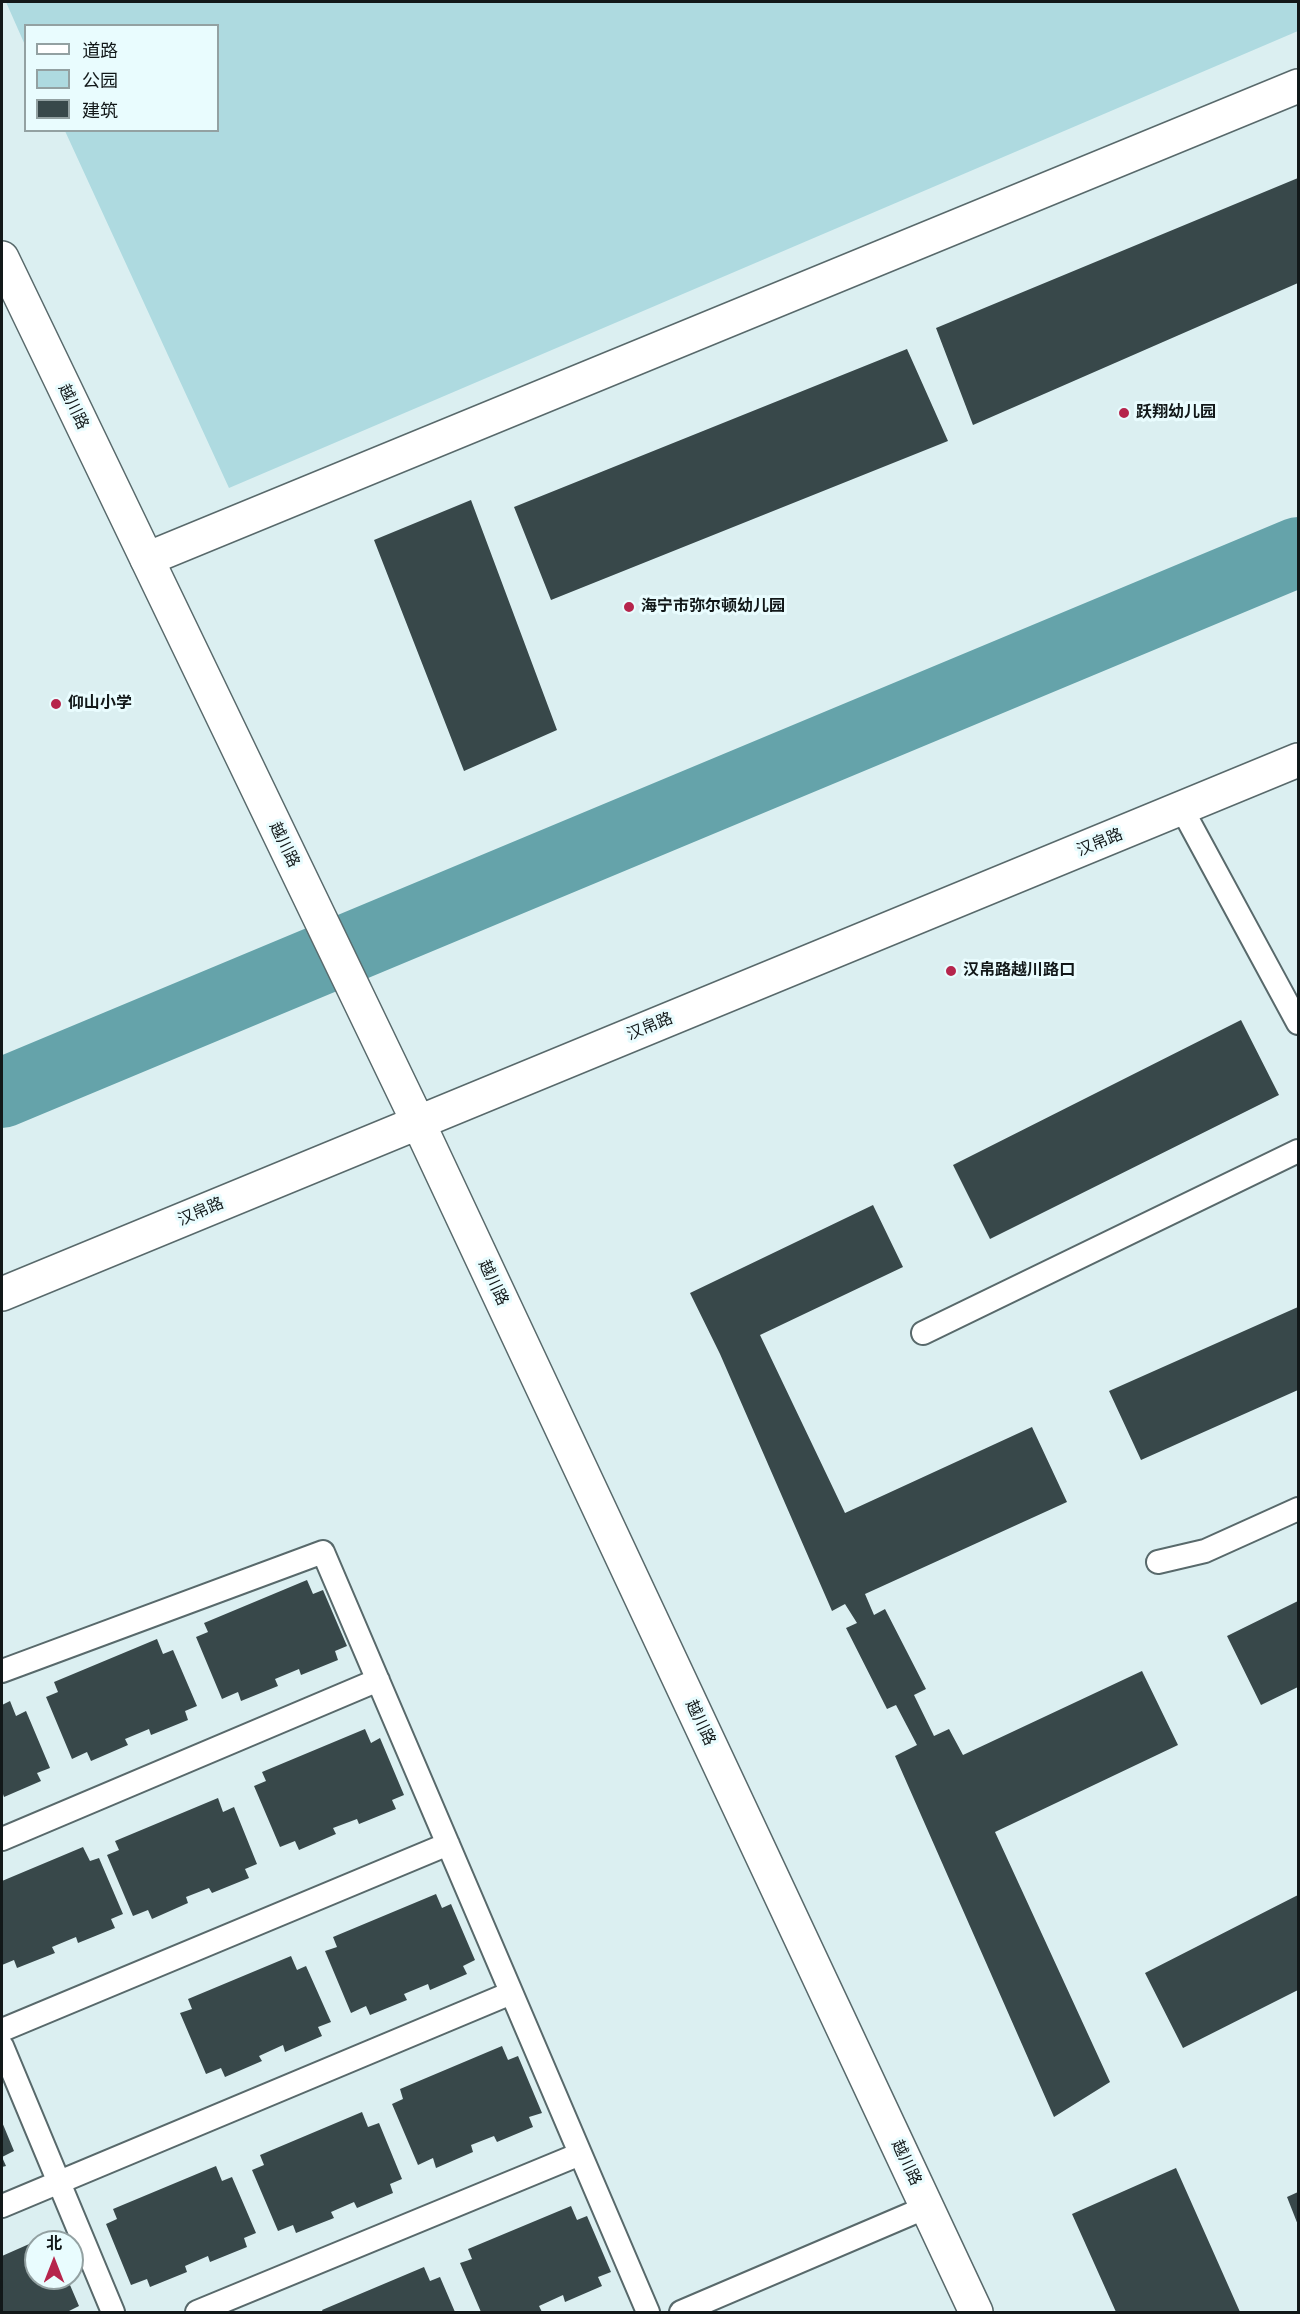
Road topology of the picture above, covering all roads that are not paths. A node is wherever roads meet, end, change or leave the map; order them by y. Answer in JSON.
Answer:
{"nodes":[{"id":1,"x":1299,"y":86,"type":"edge"},
{"id":2,"x":2,"y":258,"type":"edge"},
{"id":3,"x":147,"y":559,"type":"junction"},
{"id":4,"x":1299,"y":759,"type":"edge"},
{"id":5,"x":1182,"y":809,"type":"junction"},
{"id":6,"x":1299,"y":1023,"type":"edge"},
{"id":7,"x":418,"y":1122,"type":"junction"},
{"id":8,"x":1299,"y":1151,"type":"edge"},
{"id":9,"x":2,"y":1294,"type":"edge"},
{"id":10,"x":923,"y":1333,"type":"dead end"},
{"id":11,"x":1299,"y":1509,"type":"edge"},
{"id":12,"x":1158,"y":1562,"type":"dead end"},
{"id":13,"x":2,"y":1671,"type":"edge"},
{"id":14,"x":378,"y":1680,"type":"junction"},
{"id":15,"x":2,"y":1839,"type":"edge"},
{"id":16,"x":447,"y":1844,"type":"junction"},
{"id":17,"x":511,"y":1993,"type":"junction"},
{"id":18,"x":2,"y":2031,"type":"edge"},
{"id":19,"x":2,"y":2046,"type":"edge"},
{"id":20,"x":580,"y":2154,"type":"junction"},
{"id":21,"x":59,"y":2183,"type":"junction"},
{"id":22,"x":2,"y":2206,"type":"edge"},
{"id":23,"x":927,"y":2207,"type":"junction"},
{"id":24,"x":113,"y":2313,"type":"edge"},
{"id":25,"x":197,"y":2313,"type":"edge"},
{"id":26,"x":648,"y":2313,"type":"edge"},
{"id":27,"x":681,"y":2313,"type":"edge"},
{"id":28,"x":976,"y":2313,"type":"edge"}],
"edges":[{"from":1,"to":3,"type":"street"},
{"from":2,"to":3,"type":"street","name":"越川路"},
{"from":3,"to":7,"type":"street","name":"越川路"},
{"from":4,"to":5,"type":"street","name":"汉帛路"},
{"from":5,"to":6,"type":"lane"},
{"from":5,"to":7,"type":"street","name":"汉帛路"},
{"from":7,"to":9,"type":"street","name":"汉帛路"},
{"from":7,"to":23,"type":"street","name":"越川路"},
{"from":8,"to":10,"type":"lane"},
{"from":11,"to":12,"type":"lane"},
{"from":13,"to":14,"type":"lane"},
{"from":14,"to":15,"type":"lane"},
{"from":14,"to":16,"type":"lane"},
{"from":16,"to":17,"type":"lane"},
{"from":16,"to":18,"type":"lane"},
{"from":17,"to":20,"type":"lane"},
{"from":17,"to":21,"type":"lane"},
{"from":19,"to":21,"type":"lane"},
{"from":20,"to":25,"type":"lane"},
{"from":20,"to":26,"type":"lane"},
{"from":21,"to":22,"type":"lane"},
{"from":21,"to":24,"type":"lane"},
{"from":23,"to":27,"type":"lane"},
{"from":23,"to":28,"type":"street","name":"越川路"}]}
